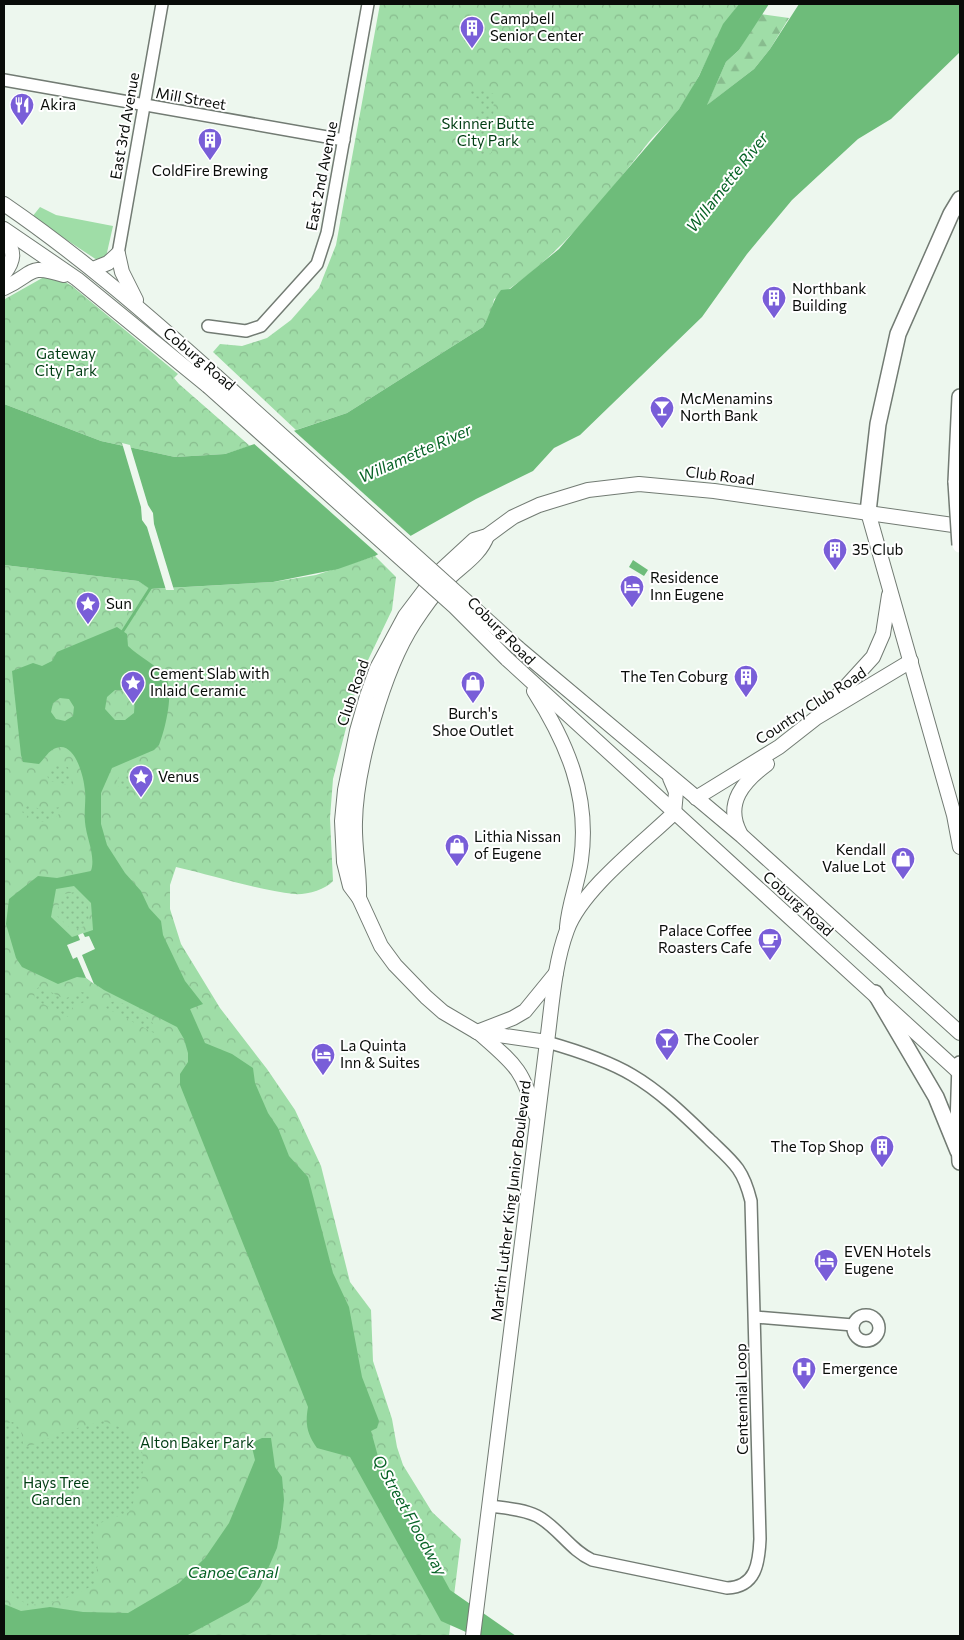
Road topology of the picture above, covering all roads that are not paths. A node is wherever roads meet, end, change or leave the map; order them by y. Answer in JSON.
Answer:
{"nodes":[{"id":1,"x":162,"y":4,"type":"edge"},
{"id":2,"x":368,"y":4,"type":"edge"},
{"id":3,"x":4,"y":80,"type":"edge"},
{"id":4,"x":144,"y":106,"type":"junction"},
{"id":5,"x":344,"y":140,"type":"junction"},
{"id":6,"x":960,"y":198,"type":"edge"},
{"id":7,"x":4,"y":204,"type":"edge"},
{"id":8,"x":4,"y":229,"type":"edge"},
{"id":9,"x":4,"y":238,"type":"edge"},
{"id":10,"x":118,"y":254,"type":"junction"},
{"id":11,"x":93,"y":269,"type":"junction"},
{"id":12,"x":4,"y":274,"type":"edge"},
{"id":13,"x":77,"y":279,"type":"junction"},
{"id":14,"x":4,"y":288,"type":"edge"},
{"id":15,"x":142,"y":309,"type":"junction"},
{"id":16,"x":208,"y":326,"type":"dead end"},
{"id":17,"x":212,"y":381,"type":"junction"},
{"id":18,"x":960,"y":397,"type":"edge"},
{"id":19,"x":868,"y":512,"type":"junction"},
{"id":20,"x":960,"y":526,"type":"edge"},
{"id":21,"x":960,"y":545,"type":"edge"},
{"id":22,"x":890,"y":590,"type":"junction"},
{"id":23,"x":911,"y":661,"type":"junction"},
{"id":24,"x":526,"y":679,"type":"junction"},
{"id":25,"x":816,"y":718,"type":"junction"},
{"id":26,"x":779,"y":748,"type":"junction"},
{"id":27,"x":666,"y":773,"type":"junction"},
{"id":28,"x":696,"y":798,"type":"junction"},
{"id":29,"x":674,"y":813,"type":"junction"},
{"id":30,"x":742,"y":836,"type":"junction"},
{"id":31,"x":960,"y":846,"type":"edge"},
{"id":32,"x":567,"y":928,"type":"junction"},
{"id":33,"x":556,"y":973,"type":"junction"},
{"id":34,"x":875,"y":993,"type":"junction"},
{"id":35,"x":477,"y":1032,"type":"junction"},
{"id":36,"x":960,"y":1033,"type":"edge"},
{"id":37,"x":547,"y":1042,"type":"junction"},
{"id":38,"x":960,"y":1069,"type":"edge"},
{"id":39,"x":538,"y":1123,"type":"junction"},
{"id":40,"x":951,"y":1124,"type":"junction"},
{"id":41,"x":959,"y":1157,"type":"edge"},
{"id":42,"x":755,"y":1317,"type":"junction"},
{"id":43,"x":853,"y":1325,"type":"dead end"},
{"id":44,"x":490,"y":1506,"type":"junction"},
{"id":45,"x":473,"y":1636,"type":"edge"}],
"edges":[{"from":1,"to":4,"type":"street","name":"East 3rd Avenue"},
{"from":2,"to":5,"type":"street","name":"East 2nd Avenue"},
{"from":3,"to":4,"type":"street","name":"Mill Street"},
{"from":4,"to":5,"type":"street","name":"Mill Street"},
{"from":4,"to":10,"type":"street","name":"East 3rd Avenue"},
{"from":5,"to":16,"type":"street","name":"East 2nd Avenue"},
{"from":6,"to":19,"type":"highway"},
{"from":7,"to":11,"type":"main road","name":"Coburg Road"},
{"from":8,"to":13,"type":"main road","name":"Coburg Road"},
{"from":9,"to":12,"type":"main road"},
{"from":10,"to":11,"type":"main road"},
{"from":10,"to":15,"type":"main road"},
{"from":11,"to":15,"type":"main road","name":"Coburg Road"},
{"from":13,"to":14,"type":"main road"},
{"from":13,"to":17,"type":"main road","name":"Coburg Road"},
{"from":15,"to":17,"type":"main road","name":"Coburg Road"},
{"from":17,"to":24,"type":"main road","name":"Coburg Road","bridge":true},
{"from":17,"to":27,"type":"main road","name":"Coburg Road","bridge":true},
{"from":18,"to":21,"type":"highway","bridge":true},
{"from":19,"to":20,"type":"main road"},
{"from":19,"to":22,"type":"main road"},
{"from":19,"to":35,"type":"main road","name":"Club Road"},
{"from":22,"to":23,"type":"main road"},
{"from":22,"to":25,"type":"main road"},
{"from":23,"to":25,"type":"main road","name":"Country Club Road"},
{"from":23,"to":31,"type":"main road"},
{"from":24,"to":29,"type":"main road","name":"Coburg Road"},
{"from":24,"to":32,"type":"main road"},
{"from":25,"to":26,"type":"main road","name":"Country Club Road"},
{"from":26,"to":28,"type":"main road","name":"Country Club Road"},
{"from":26,"to":30,"type":"main road"},
{"from":27,"to":28,"type":"main road","name":"Coburg Road"},
{"from":27,"to":29,"type":"main road"},
{"from":28,"to":30,"type":"main road","name":"Coburg Road"},
{"from":29,"to":32,"type":"main road","name":"Martin Luther King Junior Boulevard"},
{"from":29,"to":34,"type":"main road","name":"Coburg Road"},
{"from":30,"to":36,"type":"main road","name":"Coburg Road"},
{"from":32,"to":33,"type":"main road","name":"Martin Luther King Junior Boulevard"},
{"from":33,"to":35,"type":"main road"},
{"from":33,"to":37,"type":"main road","name":"Martin Luther King Junior Boulevard"},
{"from":34,"to":38,"type":"main road","name":"Coburg Road"},
{"from":34,"to":40,"type":"highway"},
{"from":35,"to":37,"type":"main road","name":"Club Road"},
{"from":35,"to":39,"type":"main road"},
{"from":37,"to":39,"type":"main road","name":"Martin Luther King Junior Boulevard"},
{"from":37,"to":42,"type":"street","name":"Centennial Loop"},
{"from":38,"to":40,"type":"highway"},
{"from":39,"to":44,"type":"main road","name":"Martin Luther King Junior Boulevard"},
{"from":40,"to":41,"type":"highway"},
{"from":42,"to":43,"type":"street"},
{"from":42,"to":44,"type":"street","name":"Centennial Loop"},
{"from":44,"to":45,"type":"main road","name":"Martin Luther King Junior Boulevard"}]}
